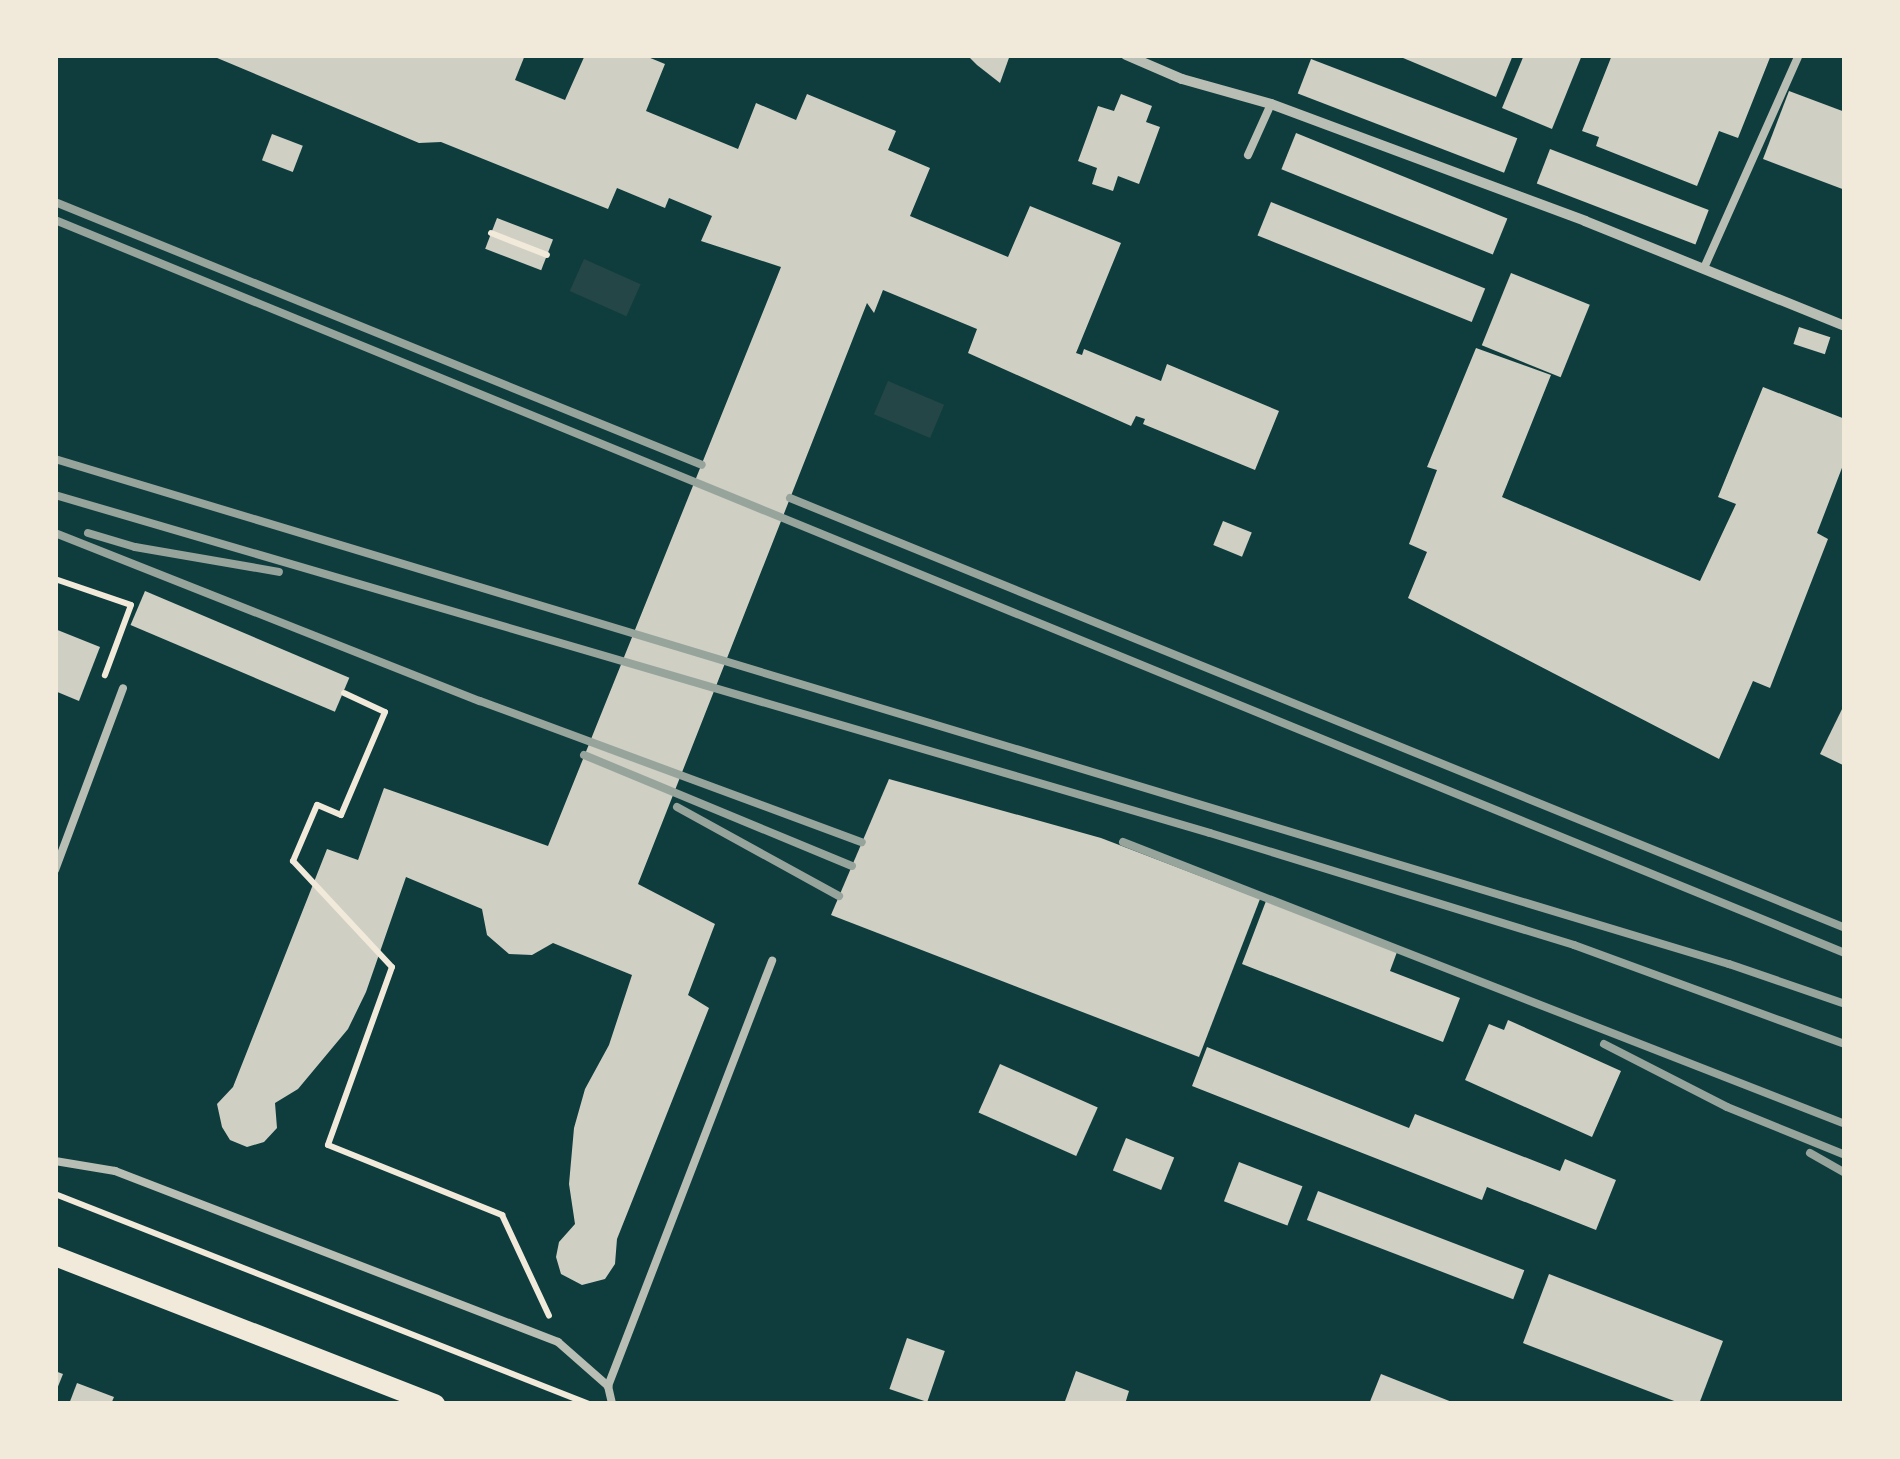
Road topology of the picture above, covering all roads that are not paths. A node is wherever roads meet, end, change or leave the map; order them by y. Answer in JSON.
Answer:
{"nodes":[{"id":1,"x":1126,"y":55,"type":"edge"},
{"id":2,"x":1799,"y":55,"type":"edge"},
{"id":3,"x":1271,"y":104,"type":"junction"},
{"id":4,"x":1248,"y":155,"type":"dead end"},
{"id":5,"x":1704,"y":268,"type":"junction"},
{"id":6,"x":1845,"y":326,"type":"edge"},
{"id":7,"x":123,"y":688,"type":"dead end"},
{"id":8,"x":55,"y":870,"type":"edge"},
{"id":9,"x":772,"y":960,"type":"dead end"},
{"id":10,"x":55,"y":1161,"type":"edge"},
{"id":11,"x":55,"y":1256,"type":"edge"},
{"id":12,"x":608,"y":1386,"type":"junction"},
{"id":13,"x":435,"y":1404,"type":"edge"},
{"id":14,"x":612,"y":1404,"type":"edge"}],
"edges":[{"from":1,"to":3,"type":"street"},
{"from":2,"to":5,"type":"lane"},
{"from":3,"to":4,"type":"lane"},
{"from":3,"to":5,"type":"street"},
{"from":5,"to":6,"type":"street"},
{"from":7,"to":8,"type":"lane"},
{"from":9,"to":12,"type":"lane"},
{"from":10,"to":12,"type":"lane"},
{"from":11,"to":13,"type":"main road"},
{"from":12,"to":14,"type":"lane"}]}
